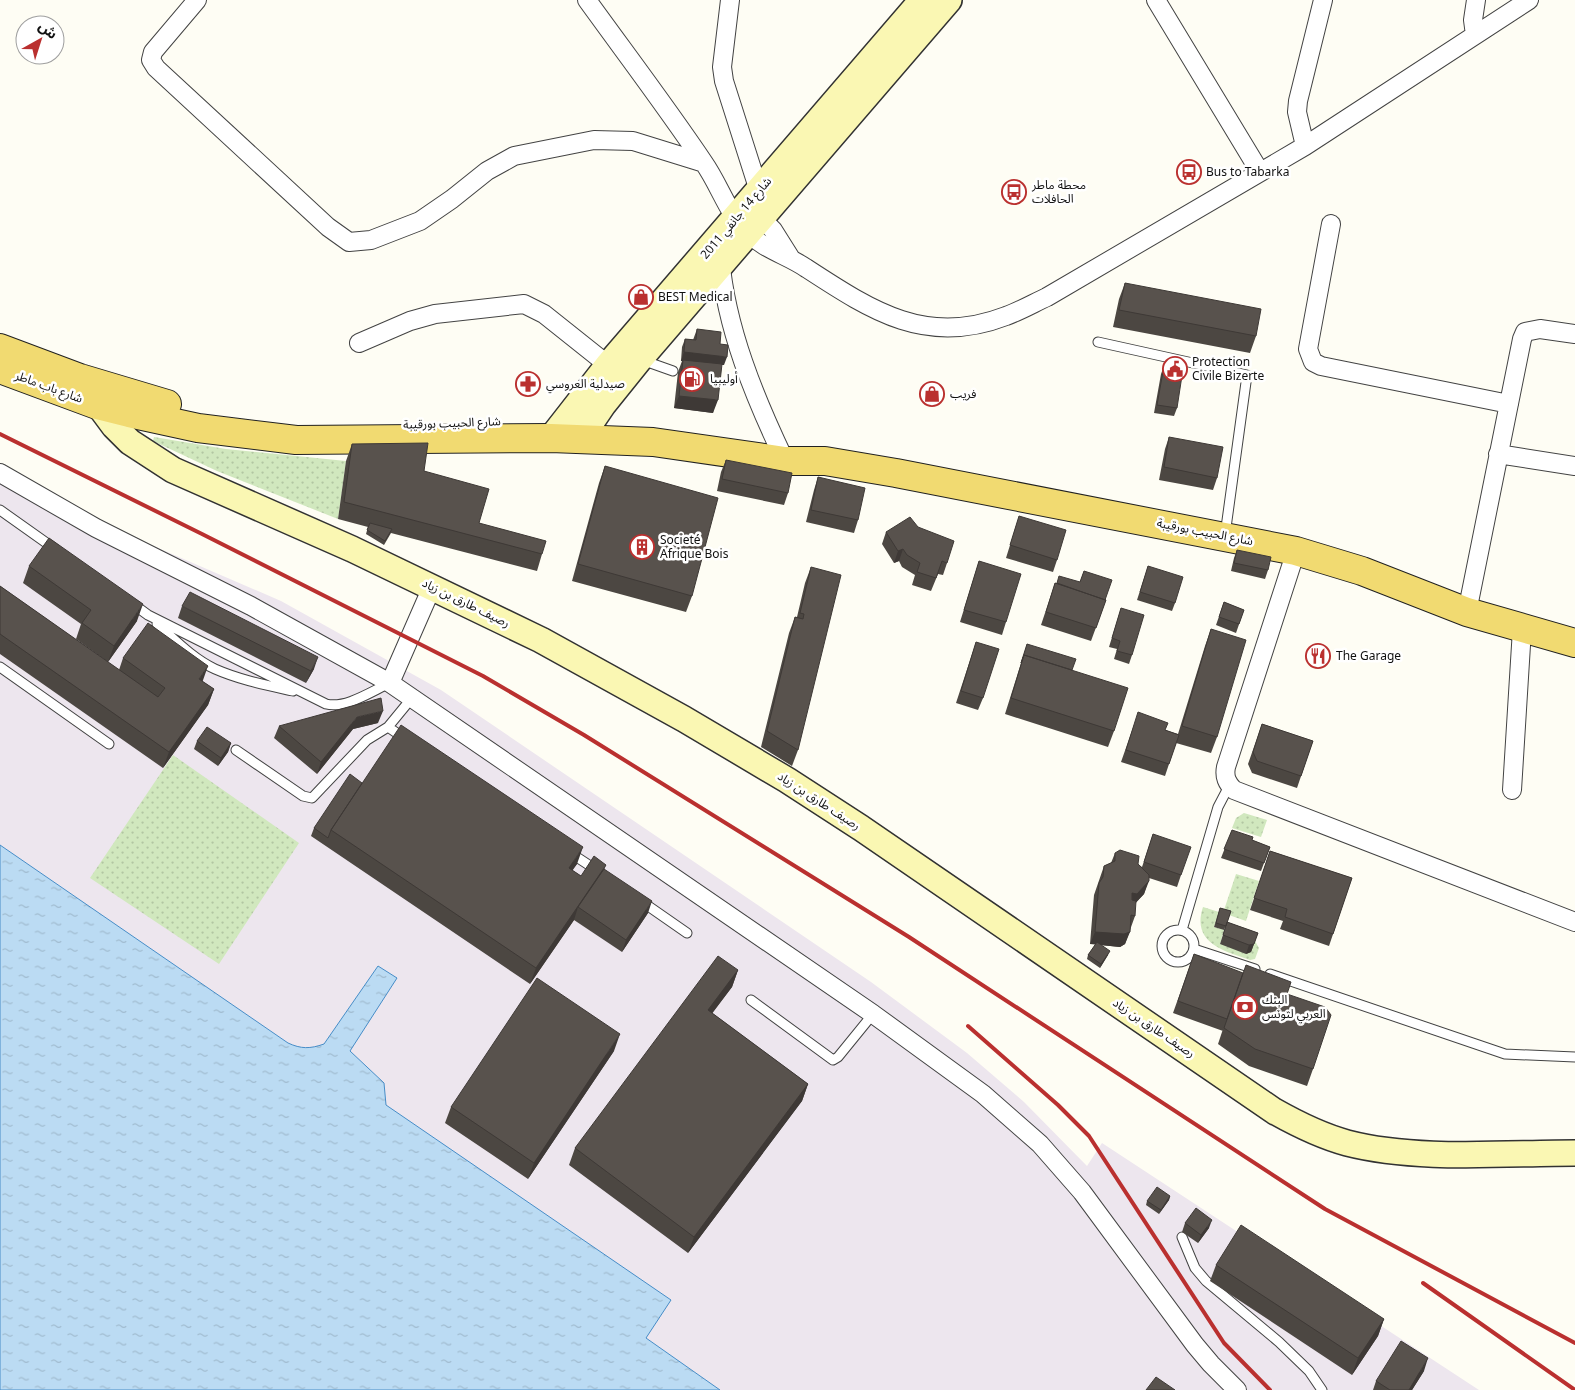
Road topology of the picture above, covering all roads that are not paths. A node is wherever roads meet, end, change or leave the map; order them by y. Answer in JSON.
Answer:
{"nodes":[{"id":1,"x":197,"y":0,"type":"edge"},
{"id":2,"x":587,"y":0,"type":"edge"},
{"id":3,"x":730,"y":0,"type":"edge"},
{"id":4,"x":949,"y":0,"type":"edge"},
{"id":5,"x":1156,"y":0,"type":"edge"},
{"id":6,"x":1323,"y":0,"type":"edge"},
{"id":7,"x":1476,"y":0,"type":"edge"},
{"id":8,"x":1529,"y":0,"type":"edge"},
{"id":9,"x":916,"y":9,"type":"edge"},
{"id":10,"x":1475,"y":34,"type":"junction"},
{"id":11,"x":1304,"y":146,"type":"junction"},
{"id":12,"x":704,"y":162,"type":"junction"},
{"id":13,"x":1260,"y":172,"type":"junction"},
{"id":14,"x":750,"y":213,"type":"junction"},
{"id":15,"x":1331,"y":224,"type":"dead end"},
{"id":16,"x":719,"y":238,"type":"junction"},
{"id":17,"x":721,"y":265,"type":"junction"},
{"id":18,"x":1575,"y":334,"type":"edge"},
{"id":19,"x":1098,"y":342,"type":"dead end"},
{"id":20,"x":359,"y":343,"type":"dead end"},
{"id":21,"x":0,"y":348,"type":"edge"},
{"id":22,"x":640,"y":359,"type":"junction"},
{"id":23,"x":608,"y":366,"type":"junction"},
{"id":24,"x":0,"y":369,"type":"edge"},
{"id":25,"x":672,"y":371,"type":"dead end"},
{"id":26,"x":80,"y":378,"type":"junction"},
{"id":27,"x":1508,"y":404,"type":"junction"},
{"id":28,"x":97,"y":405,"type":"junction"},
{"id":29,"x":571,"y":430,"type":"junction"},
{"id":30,"x":781,"y":453,"type":"junction"},
{"id":31,"x":1498,"y":454,"type":"junction"},
{"id":32,"x":1575,"y":466,"type":"edge"},
{"id":33,"x":0,"y":473,"type":"edge"},
{"id":34,"x":0,"y":510,"type":"edge"},
{"id":35,"x":1225,"y":536,"type":"junction"},
{"id":36,"x":1296,"y":551,"type":"junction"},
{"id":37,"x":66,"y":557,"type":"edge"},
{"id":38,"x":432,"y":587,"type":"junction"},
{"id":39,"x":123,"y":598,"type":"edge"},
{"id":40,"x":1467,"y":612,"type":"junction"},
{"id":41,"x":148,"y":615,"type":"junction"},
{"id":42,"x":1522,"y":630,"type":"junction"},
{"id":43,"x":1575,"y":643,"type":"edge"},
{"id":44,"x":0,"y":667,"type":"edge"},
{"id":45,"x":390,"y":684,"type":"junction"},
{"id":46,"x":305,"y":694,"type":"junction"},
{"id":47,"x":411,"y":699,"type":"junction"},
{"id":48,"x":388,"y":727,"type":"junction"},
{"id":49,"x":109,"y":744,"type":"dead end"},
{"id":50,"x":412,"y":744,"type":"edge"},
{"id":51,"x":236,"y":750,"type":"dead end"},
{"id":52,"x":1229,"y":786,"type":"junction"},
{"id":53,"x":1512,"y":790,"type":"dead end"},
{"id":54,"x":558,"y":844,"type":"edge"},
{"id":55,"x":606,"y":877,"type":"edge"},
{"id":56,"x":630,"y":894,"type":"edge"},
{"id":57,"x":1575,"y":922,"type":"edge"},
{"id":58,"x":1182,"y":930,"type":"junction"},
{"id":59,"x":687,"y":933,"type":"dead end"},
{"id":60,"x":1194,"y":949,"type":"junction"},
{"id":61,"x":750,"y":1000,"type":"dead end"},
{"id":62,"x":873,"y":1014,"type":"junction"},
{"id":63,"x":1575,"y":1057,"type":"edge"},
{"id":64,"x":1575,"y":1153,"type":"edge"},
{"id":65,"x":1182,"y":1237,"type":"dead end"},
{"id":66,"x":1238,"y":1390,"type":"edge"},
{"id":67,"x":1322,"y":1390,"type":"edge"}],
"edges":[{"from":1,"to":12,"type":"street"},
{"from":2,"to":12,"type":"street"},
{"from":3,"to":14,"type":"street"},
{"from":4,"to":9,"type":"main road","name":"شارع 14 جانفي 2011"},
{"from":5,"to":13,"type":"street"},
{"from":6,"to":11,"type":"street"},
{"from":7,"to":10,"type":"street"},
{"from":8,"to":10,"type":"street"},
{"from":9,"to":14,"type":"main road","name":"شارع 14 جانفي 2011"},
{"from":10,"to":11,"type":"street"},
{"from":11,"to":13,"type":"street"},
{"from":12,"to":14,"type":"street"},
{"from":13,"to":14,"type":"street"},
{"from":14,"to":16,"type":"main road","name":"شارع 14 جانفي 2011"},
{"from":14,"to":17,"type":"main road","name":"شارع 14 جانفي 2011"},
{"from":15,"to":27,"type":"street"},
{"from":16,"to":17,"type":"street"},
{"from":16,"to":23,"type":"main road","name":"شارع 14 جانفي 2011"},
{"from":17,"to":22,"type":"main road","name":"شارع 14 جانفي 2011"},
{"from":17,"to":30,"type":"street"},
{"from":18,"to":27,"type":"street"},
{"from":19,"to":35,"type":"lane"},
{"from":20,"to":23,"type":"street"},
{"from":21,"to":26,"type":"main road","name":"شارع باب ماطر"},
{"from":22,"to":25,"type":"lane"},
{"from":22,"to":29,"type":"main road","name":"شارع 14 جانفي 2011"},
{"from":23,"to":29,"type":"main road","name":"شارع 14 جانفي 2011"},
{"from":24,"to":28,"type":"main road","name":"شارع باب ماطر"},
{"from":26,"to":28,"type":"main road","name":"رصيف طارق بن زياد"},
{"from":26,"to":29,"type":"main road","name":"شارع الحبيب بورقيبة"},
{"from":27,"to":31,"type":"street"},
{"from":28,"to":29,"type":"main road","name":"شارع الحبيب بورقيبة"},
{"from":28,"to":38,"type":"main road","name":"رصيف طارق بن زياد"},
{"from":29,"to":30,"type":"main road","name":"شارع الحبيب بورقيبة"},
{"from":30,"to":35,"type":"main road","name":"شارع الحبيب بورقيبة"},
{"from":31,"to":32,"type":"street"},
{"from":31,"to":40,"type":"street"},
{"from":33,"to":45,"type":"street"},
{"from":34,"to":37,"type":"lane"},
{"from":35,"to":36,"type":"main road","name":"شارع الحبيب بورقيبة"},
{"from":36,"to":40,"type":"main road","name":"شارع الحبيب بورقيبة"},
{"from":36,"to":52,"type":"street"},
{"from":38,"to":45,"type":"street"},
{"from":38,"to":64,"type":"main road","name":"رصيف طارق بن زياد"},
{"from":39,"to":41,"type":"lane"},
{"from":40,"to":42,"type":"main road","name":"شارع الحبيب بورقيبة"},
{"from":41,"to":46,"type":"lane"},
{"from":41,"to":46,"type":"lane"},
{"from":42,"to":43,"type":"main road","name":"شارع الحبيب بورقيبة"},
{"from":42,"to":53,"type":"street"},
{"from":44,"to":49,"type":"lane"},
{"from":45,"to":46,"type":"lane"},
{"from":45,"to":47,"type":"street"},
{"from":47,"to":48,"type":"lane"},
{"from":47,"to":62,"type":"street"},
{"from":48,"to":50,"type":"lane"},
{"from":48,"to":51,"type":"lane"},
{"from":52,"to":57,"type":"street"},
{"from":52,"to":58,"type":"lane"},
{"from":54,"to":55,"type":"lane"},
{"from":56,"to":59,"type":"lane"},
{"from":58,"to":60,"type":"lane"},
{"from":58,"to":60,"type":"lane"},
{"from":60,"to":63,"type":"lane"},
{"from":61,"to":62,"type":"lane"},
{"from":62,"to":66,"type":"street"},
{"from":65,"to":67,"type":"lane"}]}
